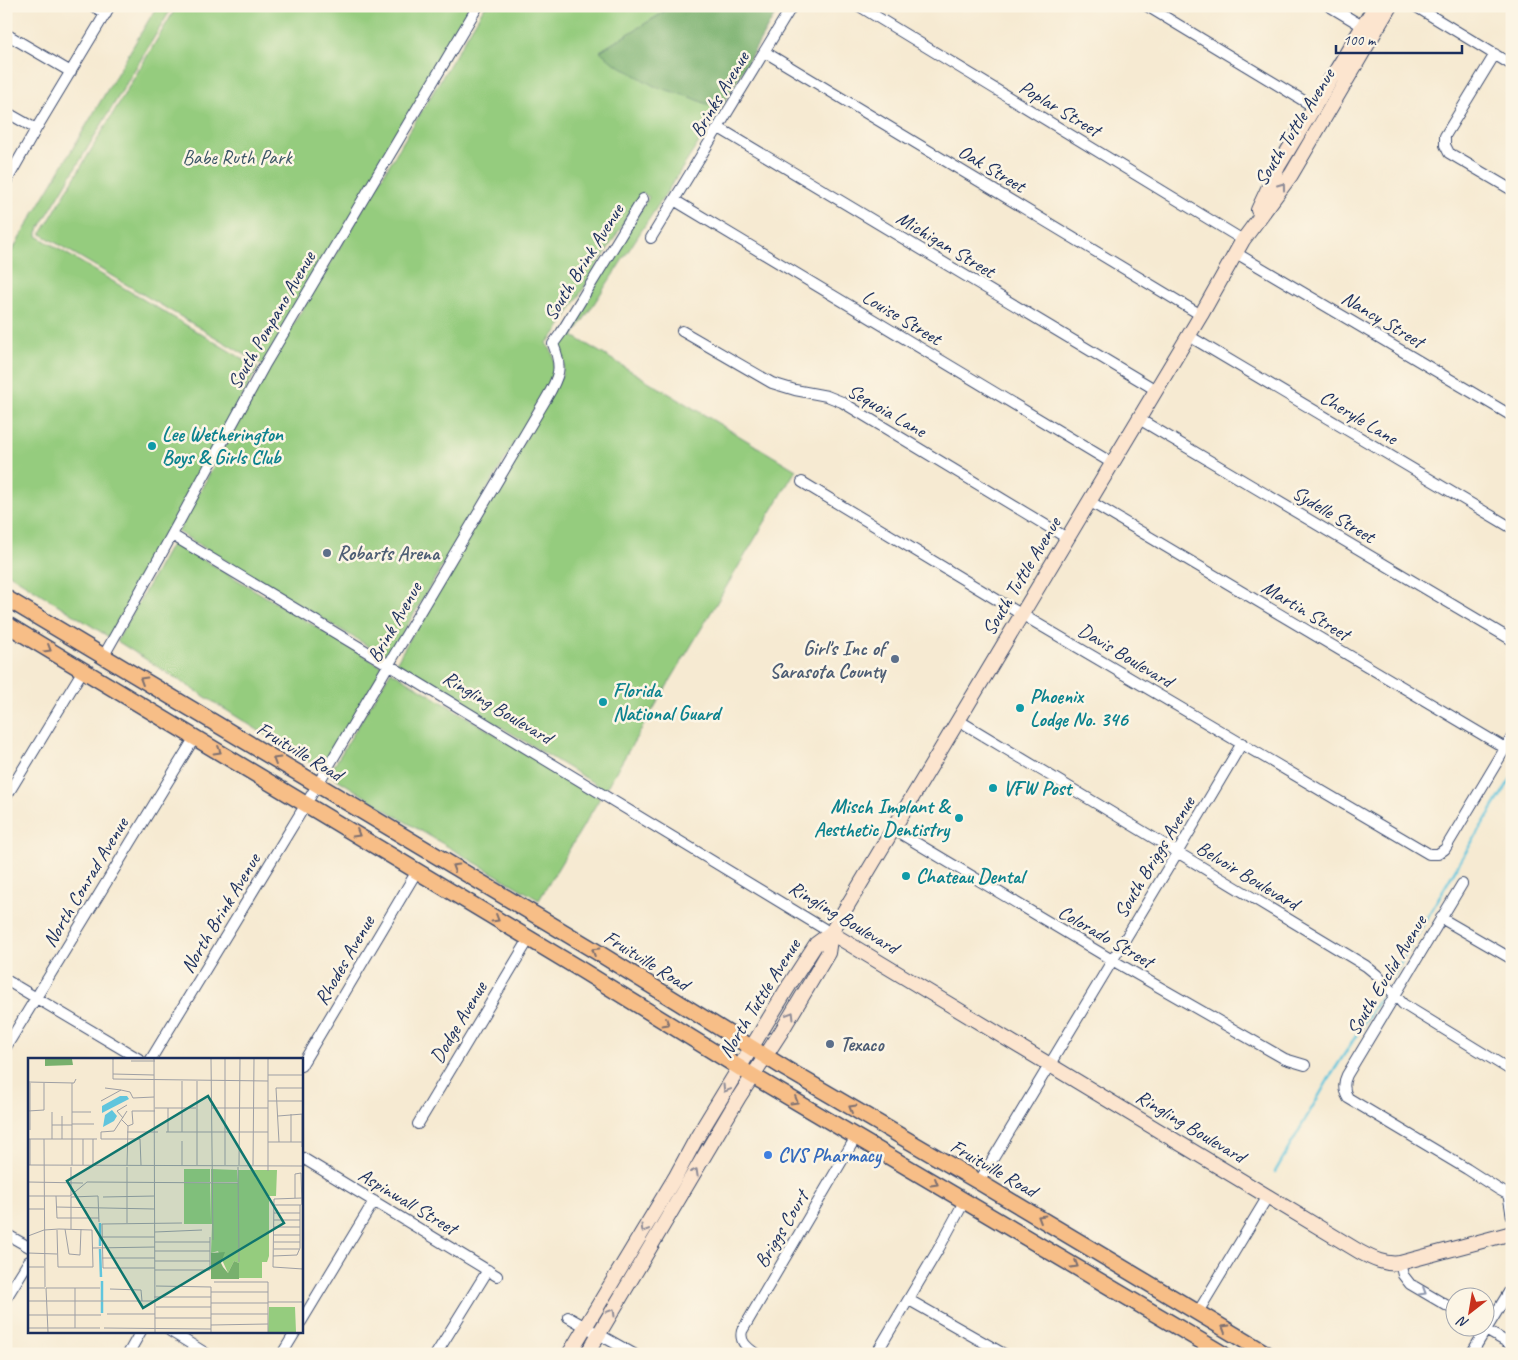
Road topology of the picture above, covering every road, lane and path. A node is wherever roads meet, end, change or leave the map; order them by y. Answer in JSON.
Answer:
{"nodes":[{"id":1,"x":93,"y":6,"type":"edge"},
{"id":2,"x":478,"y":6,"type":"edge"},
{"id":3,"x":792,"y":6,"type":"edge"},
{"id":4,"x":859,"y":6,"type":"edge"},
{"id":5,"x":1147,"y":6,"type":"edge"},
{"id":6,"x":1329,"y":6,"type":"edge"},
{"id":7,"x":1375,"y":6,"type":"edge"},
{"id":8,"x":1390,"y":6,"type":"edge"},
{"id":9,"x":1415,"y":6,"type":"edge"},
{"id":10,"x":108,"y":10,"type":"edge"},
{"id":11,"x":1368,"y":29,"type":"junction"},
{"id":12,"x":6,"y":34,"type":"edge"},
{"id":13,"x":765,"y":52,"type":"junction"},
{"id":14,"x":1494,"y":54,"type":"junction"},
{"id":15,"x":1512,"y":65,"type":"edge"},
{"id":16,"x":71,"y":72,"type":"junction"},
{"id":17,"x":1314,"y":107,"type":"junction"},
{"id":18,"x":6,"y":112,"type":"edge"},
{"id":19,"x":719,"y":128,"type":"junction"},
{"id":20,"x":36,"y":129,"type":"junction"},
{"id":21,"x":6,"y":182,"type":"edge"},
{"id":22,"x":1512,"y":190,"type":"edge"},
{"id":23,"x":643,"y":199,"type":"dead end"},
{"id":24,"x":674,"y":200,"type":"junction"},
{"id":25,"x":651,"y":238,"type":"dead end"},
{"id":26,"x":1243,"y":240,"type":"junction"},
{"id":27,"x":1236,"y":253,"type":"junction"},
{"id":28,"x":1201,"y":315,"type":"junction"},
{"id":29,"x":682,"y":331,"type":"dead end"},
{"id":30,"x":1189,"y":336,"type":"junction"},
{"id":31,"x":553,"y":344,"type":"joint"},
{"id":32,"x":1156,"y":390,"type":"junction"},
{"id":33,"x":1512,"y":416,"type":"edge"},
{"id":34,"x":1139,"y":418,"type":"junction"},
{"id":35,"x":1112,"y":463,"type":"junction"},
{"id":36,"x":802,"y":482,"type":"dead end"},
{"id":37,"x":1089,"y":501,"type":"junction"},
{"id":38,"x":1512,"y":528,"type":"edge"},
{"id":39,"x":172,"y":534,"type":"junction"},
{"id":40,"x":1067,"y":538,"type":"junction"},
{"id":41,"x":6,"y":598,"type":"edge"},
{"id":42,"x":1022,"y":614,"type":"junction"},
{"id":43,"x":6,"y":624,"type":"edge"},
{"id":44,"x":1512,"y":640,"type":"edge"},
{"id":45,"x":103,"y":657,"type":"junction"},
{"id":46,"x":389,"y":665,"type":"junction"},
{"id":47,"x":83,"y":670,"type":"junction"},
{"id":48,"x":958,"y":720,"type":"junction"},
{"id":49,"x":195,"y":737,"type":"junction"},
{"id":50,"x":1512,"y":737,"type":"edge"},
{"id":51,"x":1242,"y":743,"type":"junction"},
{"id":52,"x":1505,"y":748,"type":"junction"},
{"id":53,"x":318,"y":784,"type":"junction"},
{"id":54,"x":6,"y":797,"type":"edge"},
{"id":55,"x":306,"y":804,"type":"junction"},
{"id":56,"x":893,"y":829,"type":"junction"},
{"id":57,"x":1177,"y":853,"type":"junction"},
{"id":58,"x":417,"y":871,"type":"junction"},
{"id":59,"x":1462,"y":884,"type":"dead end"},
{"id":60,"x":1441,"y":918,"type":"junction"},
{"id":61,"x":831,"y":933,"type":"junction"},
{"id":62,"x":530,"y":939,"type":"junction"},
{"id":63,"x":1512,"y":959,"type":"edge"},
{"id":64,"x":1112,"y":960,"type":"junction"},
{"id":65,"x":6,"y":980,"type":"edge"},
{"id":66,"x":1395,"y":996,"type":"junction"},
{"id":67,"x":36,"y":997,"type":"junction"},
{"id":68,"x":6,"y":1047,"type":"edge"},
{"id":69,"x":751,"y":1048,"type":"junction"},
{"id":70,"x":766,"y":1056,"type":"junction"},
{"id":71,"x":137,"y":1058,"type":"edge"},
{"id":72,"x":152,"y":1058,"type":"edge"},
{"id":73,"x":302,"y":1064,"type":"edge"},
{"id":74,"x":1050,"y":1065,"type":"junction"},
{"id":75,"x":1305,"y":1065,"type":"dead end"},
{"id":76,"x":739,"y":1068,"type":"junction"},
{"id":77,"x":1512,"y":1071,"type":"edge"},
{"id":78,"x":753,"y":1076,"type":"junction"},
{"id":79,"x":418,"y":1124,"type":"dead end"},
{"id":80,"x":856,"y":1137,"type":"junction"},
{"id":81,"x":302,"y":1158,"type":"edge"},
{"id":82,"x":979,"y":1182,"type":"junction"},
{"id":83,"x":1510,"y":1194,"type":"edge"},
{"id":84,"x":1268,"y":1196,"type":"junction"},
{"id":85,"x":965,"y":1200,"type":"junction"},
{"id":86,"x":374,"y":1201,"type":"junction"},
{"id":87,"x":1020,"y":1206,"type":"junction"},
{"id":88,"x":1512,"y":1217,"type":"edge"},
{"id":89,"x":1512,"y":1233,"type":"edge"},
{"id":90,"x":6,"y":1234,"type":"edge"},
{"id":91,"x":28,"y":1246,"type":"edge"},
{"id":92,"x":28,"y":1262,"type":"edge"},
{"id":93,"x":1400,"y":1264,"type":"junction"},
{"id":94,"x":488,"y":1270,"type":"junction"},
{"id":95,"x":497,"y":1276,"type":"dead end"},
{"id":96,"x":1512,"y":1287,"type":"edge"},
{"id":97,"x":6,"y":1298,"type":"edge"},
{"id":98,"x":909,"y":1300,"type":"junction"},
{"id":99,"x":1446,"y":1305,"type":"edge"},
{"id":100,"x":1496,"y":1310,"type":"edge"},
{"id":101,"x":1198,"y":1312,"type":"junction"},
{"id":102,"x":568,"y":1317,"type":"dead end"},
{"id":103,"x":302,"y":1320,"type":"edge"},
{"id":104,"x":585,"y":1328,"type":"junction"},
{"id":105,"x":141,"y":1332,"type":"edge"},
{"id":106,"x":172,"y":1332,"type":"edge"},
{"id":107,"x":295,"y":1332,"type":"edge"},
{"id":108,"x":598,"y":1335,"type":"junction"},
{"id":109,"x":1496,"y":1335,"type":"edge"},
{"id":110,"x":1479,"y":1338,"type":"edge"},
{"id":111,"x":1512,"y":1345,"type":"edge"},
{"id":112,"x":128,"y":1354,"type":"edge"},
{"id":113,"x":207,"y":1354,"type":"edge"},
{"id":114,"x":282,"y":1354,"type":"edge"},
{"id":115,"x":436,"y":1354,"type":"edge"},
{"id":116,"x":569,"y":1354,"type":"edge"},
{"id":117,"x":587,"y":1354,"type":"edge"},
{"id":118,"x":634,"y":1354,"type":"edge"},
{"id":119,"x":756,"y":1354,"type":"edge"},
{"id":120,"x":876,"y":1354,"type":"edge"},
{"id":121,"x":1004,"y":1354,"type":"edge"},
{"id":122,"x":1223,"y":1354,"type":"edge"},
{"id":123,"x":1267,"y":1354,"type":"edge"},
{"id":124,"x":1471,"y":1354,"type":"edge"}],
"edges":[{"from":1,"to":10,"type":"street"},
{"from":2,"to":39,"type":"street","name":"South Pompano Avenue"},
{"from":3,"to":13,"type":"street","name":"Brinks Avenue"},
{"from":4,"to":26,"type":"street","name":"Poplar Street"},
{"from":5,"to":17,"type":"street"},
{"from":6,"to":11,"type":"street"},
{"from":7,"to":11,"type":"main road","name":"South Tuttle Avenue"},
{"from":8,"to":11,"type":"main road","name":"South Tuttle Avenue"},
{"from":9,"to":14,"type":"street"},
{"from":10,"to":16,"type":"street"},
{"from":11,"to":17,"type":"main road","name":"South Tuttle Avenue"},
{"from":26,"to":11,"type":"main road","name":"South Tuttle Avenue","one_way":true},
{"from":12,"to":16,"type":"street"},
{"from":13,"to":19,"type":"street","name":"Brinks Avenue"},
{"from":13,"to":28,"type":"street","name":"Oak Street"},
{"from":14,"to":15,"type":"street"},
{"from":14,"to":22,"type":"street"},
{"from":16,"to":20,"type":"street"},
{"from":17,"to":26,"type":"main road","name":"South Tuttle Avenue"},
{"from":18,"to":20,"type":"street"},
{"from":19,"to":24,"type":"street","name":"Brinks Avenue"},
{"from":19,"to":32,"type":"street","name":"Michigan Street"},
{"from":20,"to":21,"type":"street"},
{"from":23,"to":31,"type":"street","name":"South Brink Avenue"},
{"from":24,"to":25,"type":"street"},
{"from":24,"to":35,"type":"street","name":"Louise Street"},
{"from":26,"to":27,"type":"main road","name":"South Tuttle Avenue"},
{"from":27,"to":28,"type":"main road","name":"South Tuttle Avenue"},
{"from":27,"to":33,"type":"street","name":"Nancy Street"},
{"from":28,"to":30,"type":"main road","name":"South Tuttle Avenue"},
{"from":29,"to":40,"type":"street","name":"Sequoia Lane"},
{"from":30,"to":32,"type":"main road","name":"South Tuttle Avenue"},
{"from":30,"to":38,"type":"street","name":"Cheryle Lane"},
{"from":31,"to":46,"type":"street","name":"Brink Avenue"},
{"from":32,"to":34,"type":"main road","name":"South Tuttle Avenue"},
{"from":34,"to":35,"type":"main road","name":"South Tuttle Avenue"},
{"from":34,"to":44,"type":"street","name":"Sydelle Street"},
{"from":35,"to":37,"type":"main road","name":"South Tuttle Avenue"},
{"from":36,"to":42,"type":"street","name":"Davis Boulevard"},
{"from":37,"to":40,"type":"main road","name":"South Tuttle Avenue"},
{"from":37,"to":52,"type":"street","name":"Martin Street"},
{"from":39,"to":45,"type":"street","name":"South Pompano Avenue"},
{"from":39,"to":46,"type":"street","name":"Ringling Boulevard"},
{"from":40,"to":42,"type":"main road","name":"South Tuttle Avenue"},
{"from":41,"to":45,"type":"main road","name":"Fruitville Road"},
{"from":42,"to":48,"type":"main road","name":"South Tuttle Avenue"},
{"from":42,"to":51,"type":"street","name":"Davis Boulevard"},
{"from":43,"to":47,"type":"main road","name":"Fruitville Road","one_way":true},
{"from":53,"to":45,"type":"main road","name":"Fruitville Road","one_way":true},
{"from":46,"to":53,"type":"street","name":"Brink Avenue"},
{"from":46,"to":61,"type":"street","name":"Ringling Boulevard"},
{"from":47,"to":49,"type":"main road","name":"Fruitville Road"},
{"from":47,"to":54,"type":"street"},
{"from":48,"to":56,"type":"main road","name":"South Tuttle Avenue"},
{"from":48,"to":57,"type":"street","name":"Belvoir Boulevard"},
{"from":49,"to":55,"type":"main road","name":"Fruitville Road","one_way":true},
{"from":49,"to":67,"type":"street","name":"North Conrad Avenue"},
{"from":50,"to":52,"type":"street"},
{"from":51,"to":52,"type":"street","name":"Davis Boulevard"},
{"from":51,"to":57,"type":"street","name":"South Briggs Avenue"},
{"from":53,"to":55,"type":"street","name":"North Brink Avenue"},
{"from":69,"to":53,"type":"main road","name":"Fruitville Road","one_way":true},
{"from":55,"to":58,"type":"main road","name":"Fruitville Road","one_way":true},
{"from":55,"to":72,"type":"street","name":"North Brink Avenue"},
{"from":56,"to":61,"type":"main road","name":"South Tuttle Avenue"},
{"from":56,"to":64,"type":"street","name":"Colorado Street"},
{"from":57,"to":64,"type":"street","name":"South Briggs Avenue"},
{"from":57,"to":66,"type":"street","name":"Belvoir Boulevard"},
{"from":58,"to":62,"type":"main road","name":"Fruitville Road","one_way":true},
{"from":58,"to":73,"type":"street","name":"Rhodes Avenue"},
{"from":59,"to":60,"type":"street","name":"South Euclid Avenue"},
{"from":60,"to":63,"type":"street"},
{"from":60,"to":66,"type":"street","name":"South Euclid Avenue"},
{"from":61,"to":69,"type":"main road","name":"North Tuttle Avenue"},
{"from":70,"to":61,"type":"main road","name":"North Tuttle Avenue","one_way":true},
{"from":61,"to":74,"type":"main road","name":"Ringling Boulevard"},
{"from":62,"to":76,"type":"main road","name":"Fruitville Road","one_way":true},
{"from":62,"to":79,"type":"street","name":"Dodge Avenue"},
{"from":64,"to":74,"type":"street","name":"South Briggs Avenue"},
{"from":64,"to":75,"type":"street","name":"Colorado Street"},
{"from":65,"to":67,"type":"street"},
{"from":66,"to":77,"type":"street","name":"Belvoir Boulevard"},
{"from":66,"to":83,"type":"street","name":"South Euclid Avenue"},
{"from":67,"to":68,"type":"street","name":"North Conrad Avenue"},
{"from":67,"to":71,"type":"street"},
{"from":69,"to":70,"type":"main road","name":"Fruitville Road"},
{"from":69,"to":76,"type":"main road","name":"North Tuttle Avenue"},
{"from":70,"to":78,"type":"main road","name":"North Tuttle Avenue"},
{"from":82,"to":70,"type":"main road","name":"Fruitville Road","one_way":true},
{"from":74,"to":82,"type":"street","name":"South Briggs Avenue"},
{"from":74,"to":84,"type":"main road","name":"Ringling Boulevard"},
{"from":76,"to":78,"type":"main road","name":"Fruitville Road"},
{"from":76,"to":104,"type":"main road","name":"North Tuttle Avenue","one_way":true},
{"from":78,"to":80,"type":"main road","name":"Fruitville Road","one_way":true},
{"from":108,"to":78,"type":"main road","name":"North Tuttle Avenue","one_way":true},
{"from":80,"to":85,"type":"main road","name":"Fruitville Road","one_way":true},
{"from":80,"to":119,"type":"street","name":"Briggs Court"},
{"from":81,"to":86,"type":"street","name":"Aspinwall Street"},
{"from":82,"to":87,"type":"main road","name":"Fruitville Road"},
{"from":83,"to":88,"type":"street"},
{"from":84,"to":93,"type":"main road","name":"Ringling Boulevard"},
{"from":84,"to":101,"type":"street"},
{"from":85,"to":87,"type":"main road"},
{"from":85,"to":98,"type":"street"},
{"from":85,"to":122,"type":"main road","name":"Fruitville Road","one_way":true},
{"from":86,"to":94,"type":"street","name":"Aspinwall Street"},
{"from":86,"to":103,"type":"street"},
{"from":101,"to":87,"type":"main road","name":"Fruitville Road","one_way":true},
{"from":89,"to":93,"type":"main road","name":"Ringling Boulevard"},
{"from":90,"to":91,"type":"street"},
{"from":92,"to":97,"type":"street"},
{"from":93,"to":99,"type":"street","one_way":true},
{"from":94,"to":95,"type":"street","name":"Aspinwall Street"},
{"from":94,"to":115,"type":"street"},
{"from":96,"to":100,"type":"street"},
{"from":98,"to":120,"type":"street"},
{"from":98,"to":121,"type":"street"},
{"from":123,"to":101,"type":"main road","name":"Fruitville Road","one_way":true},
{"from":102,"to":104,"type":"street"},
{"from":104,"to":108,"type":"street"},
{"from":104,"to":116,"type":"main road","name":"North Tuttle Avenue"},
{"from":105,"to":112,"type":"street"},
{"from":106,"to":113,"type":"street"},
{"from":107,"to":114,"type":"street"},
{"from":108,"to":117,"type":"main road","name":"North Tuttle Avenue"},
{"from":108,"to":118,"type":"street"},
{"from":109,"to":111,"type":"street"},
{"from":110,"to":124,"type":"street"}]}
